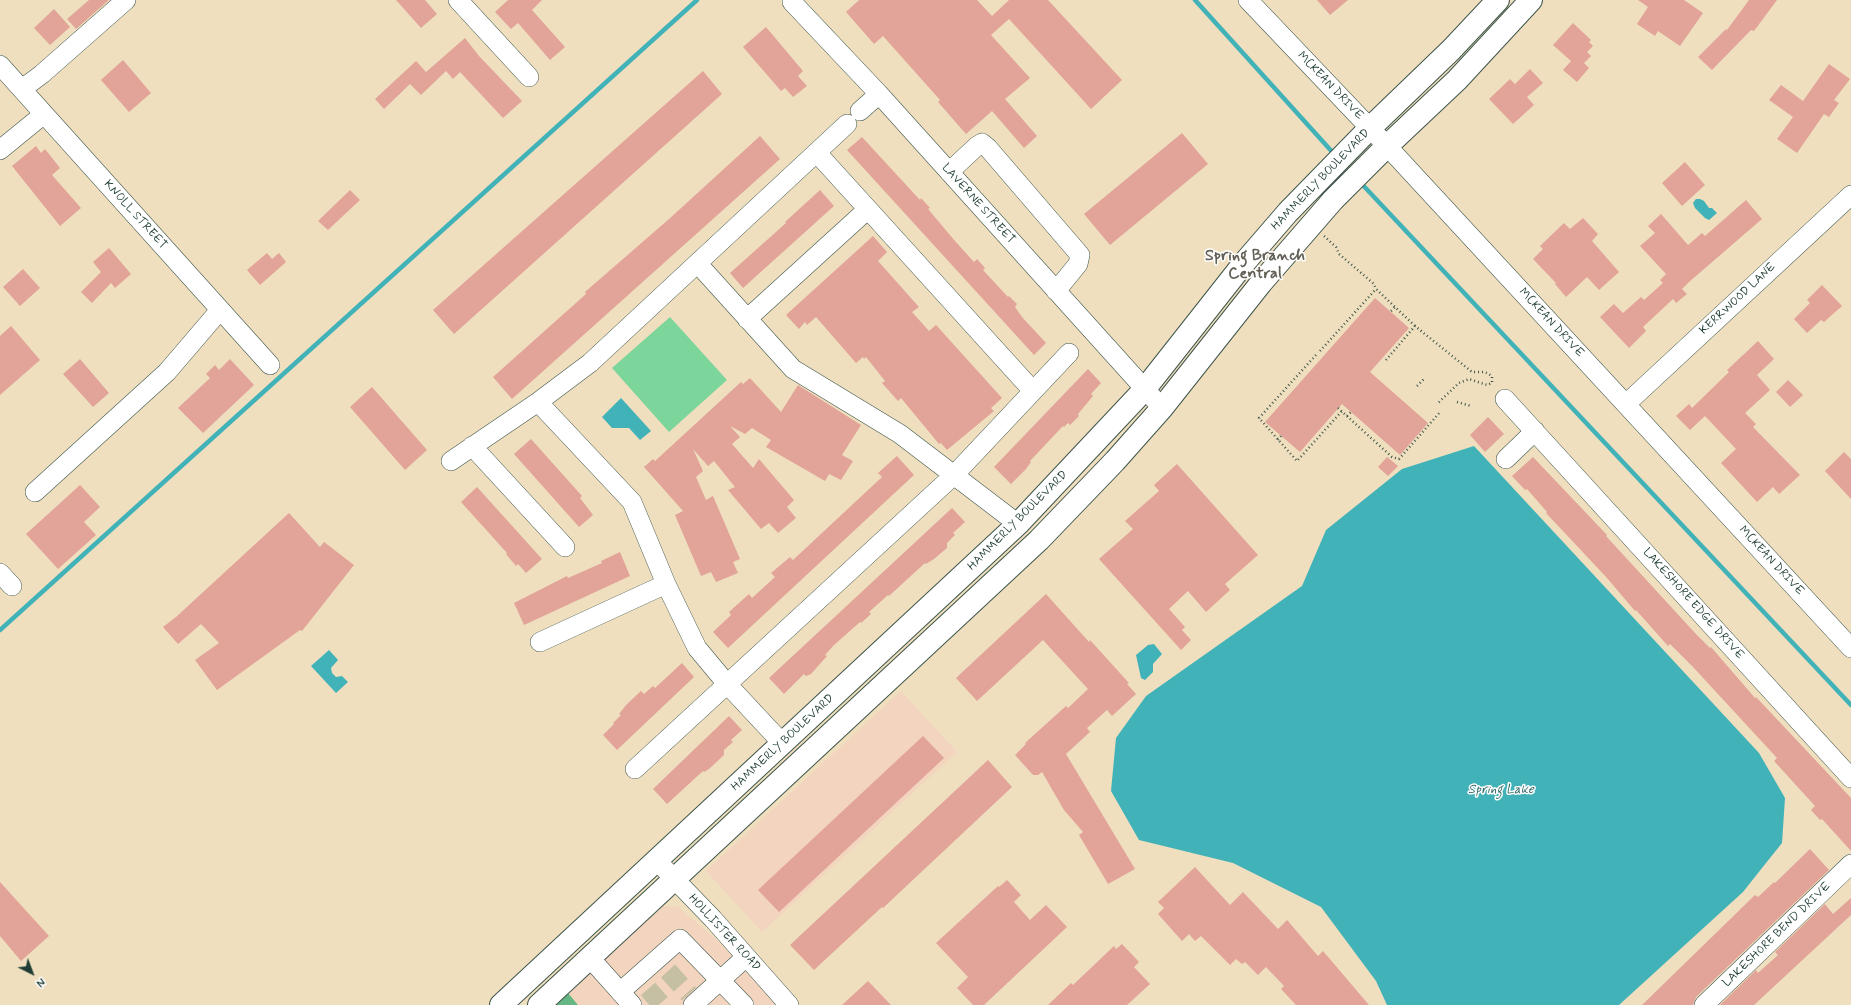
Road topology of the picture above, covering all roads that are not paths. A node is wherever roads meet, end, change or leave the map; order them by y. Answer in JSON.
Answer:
{"nodes":[{"id":1,"x":126,"y":0,"type":"edge"},
{"id":2,"x":458,"y":0,"type":"edge"},
{"id":3,"x":1248,"y":0,"type":"edge"},
{"id":4,"x":1498,"y":0,"type":"edge"},
{"id":5,"x":1531,"y":0,"type":"edge"},
{"id":6,"x":792,"y":2,"type":"dead end"},
{"id":7,"x":0,"y":64,"type":"edge"},
{"id":8,"x":529,"y":77,"type":"dead end"},
{"id":9,"x":22,"y":89,"type":"junction"},
{"id":10,"x":879,"y":94,"type":"junction"},
{"id":11,"x":44,"y":114,"type":"junction"},
{"id":12,"x":1363,"y":135,"type":"junction"},
{"id":13,"x":0,"y":150,"type":"edge"},
{"id":14,"x":1381,"y":152,"type":"junction"},
{"id":15,"x":817,"y":153,"type":"junction"},
{"id":16,"x":949,"y":172,"type":"junction"},
{"id":17,"x":1851,"y":195,"type":"edge"},
{"id":18,"x":868,"y":209,"type":"junction"},
{"id":19,"x":698,"y":264,"type":"junction"},
{"id":20,"x":1056,"y":291,"type":"junction"},
{"id":21,"x":220,"y":310,"type":"junction"},
{"id":22,"x":747,"y":319,"type":"junction"},
{"id":23,"x":1069,"y":353,"type":"dead end"},
{"id":24,"x":270,"y":365,"type":"dead end"},
{"id":25,"x":1144,"y":390,"type":"junction"},
{"id":26,"x":1033,"y":391,"type":"junction"},
{"id":27,"x":1505,"y":399,"type":"dead end"},
{"id":28,"x":538,"y":402,"type":"junction"},
{"id":29,"x":1626,"y":404,"type":"junction"},
{"id":30,"x":1162,"y":408,"type":"junction"},
{"id":31,"x":1535,"y":431,"type":"junction"},
{"id":32,"x":472,"y":446,"type":"junction"},
{"id":33,"x":1506,"y":459,"type":"dead end"},
{"id":34,"x":451,"y":461,"type":"dead end"},
{"id":35,"x":954,"y":475,"type":"junction"},
{"id":36,"x":36,"y":492,"type":"dead end"},
{"id":37,"x":1018,"y":524,"type":"junction"},
{"id":38,"x":1039,"y":540,"type":"junction"},
{"id":39,"x":565,"y":547,"type":"dead end"},
{"id":40,"x":666,"y":584,"type":"junction"},
{"id":41,"x":540,"y":642,"type":"dead end"},
{"id":42,"x":1851,"y":648,"type":"edge"},
{"id":43,"x":727,"y":684,"type":"junction"},
{"id":44,"x":844,"y":686,"type":"junction"},
{"id":45,"x":861,"y":706,"type":"junction"},
{"id":46,"x":783,"y":744,"type":"junction"},
{"id":47,"x":635,"y":769,"type":"dead end"},
{"id":48,"x":1851,"y":778,"type":"edge"},
{"id":49,"x":657,"y":861,"type":"junction"},
{"id":50,"x":1851,"y":864,"type":"edge"},
{"id":51,"x":675,"y":880,"type":"junction"},
{"id":52,"x":746,"y":957,"type":"junction"},
{"id":53,"x":590,"y":958,"type":"junction"},
{"id":54,"x":720,"y":980,"type":"junction"},
{"id":55,"x":626,"y":998,"type":"edge"},
{"id":56,"x":693,"y":1000,"type":"edge"},
{"id":57,"x":501,"y":1005,"type":"edge"},
{"id":58,"x":539,"y":1005,"type":"edge"},
{"id":59,"x":744,"y":1005,"type":"edge"},
{"id":60,"x":789,"y":1005,"type":"edge"},
{"id":61,"x":1704,"y":1005,"type":"edge"}],
"edges":[{"from":1,"to":9,"type":"street"},
{"from":2,"to":8,"type":"street"},
{"from":3,"to":12,"type":"street","name":"MCKEAN DRIVE"},
{"from":4,"to":12,"type":"main road","name":"HAMMERLY BOULEVARD"},
{"from":5,"to":14,"type":"main road","name":"HAMMERLY BOULEVARD"},
{"from":6,"to":10,"type":"street","name":"LAVERNE STREET"},
{"from":7,"to":9,"type":"street","name":"KNOLL STREET"},
{"from":9,"to":11,"type":"street","name":"KNOLL STREET"},
{"from":10,"to":15,"type":"street"},
{"from":10,"to":16,"type":"street","name":"LAVERNE STREET"},
{"from":11,"to":13,"type":"street"},
{"from":11,"to":21,"type":"street","name":"KNOLL STREET"},
{"from":12,"to":14,"type":"street","name":"MCKEAN DRIVE"},
{"from":12,"to":25,"type":"main road","name":"HAMMERLY BOULEVARD"},
{"from":14,"to":29,"type":"street","name":"MCKEAN DRIVE"},
{"from":14,"to":30,"type":"main road","name":"HAMMERLY BOULEVARD"},
{"from":15,"to":18,"type":"street"},
{"from":15,"to":19,"type":"street"},
{"from":16,"to":20,"type":"street","name":"LAVERNE STREET"},
{"from":16,"to":20,"type":"street"},
{"from":17,"to":29,"type":"street","name":"KERRWOOD LANE"},
{"from":18,"to":22,"type":"street"},
{"from":18,"to":26,"type":"street"},
{"from":19,"to":22,"type":"street"},
{"from":19,"to":28,"type":"street"},
{"from":20,"to":25,"type":"street","name":"LAVERNE STREET"},
{"from":21,"to":24,"type":"street","name":"KNOLL STREET"},
{"from":21,"to":36,"type":"street"},
{"from":22,"to":35,"type":"street"},
{"from":23,"to":26,"type":"street"},
{"from":25,"to":30,"type":"street","name":"LAVERNE STREET"},
{"from":25,"to":37,"type":"main road","name":"HAMMERLY BOULEVARD"},
{"from":26,"to":35,"type":"street"},
{"from":27,"to":31,"type":"street","name":"LAKESHORE EDGE DRIVE"},
{"from":28,"to":32,"type":"street"},
{"from":28,"to":40,"type":"street"},
{"from":29,"to":42,"type":"street","name":"MCKEAN DRIVE"},
{"from":30,"to":38,"type":"main road","name":"HAMMERLY BOULEVARD"},
{"from":31,"to":33,"type":"street"},
{"from":31,"to":48,"type":"street","name":"LAKESHORE EDGE DRIVE"},
{"from":32,"to":34,"type":"street"},
{"from":32,"to":39,"type":"street"},
{"from":35,"to":37,"type":"street"},
{"from":35,"to":43,"type":"street"},
{"from":37,"to":38,"type":"main road"},
{"from":37,"to":44,"type":"main road","name":"HAMMERLY BOULEVARD"},
{"from":38,"to":45,"type":"main road","name":"HAMMERLY BOULEVARD"},
{"from":40,"to":41,"type":"street"},
{"from":40,"to":43,"type":"street"},
{"from":43,"to":46,"type":"street"},
{"from":43,"to":47,"type":"street"},
{"from":44,"to":45,"type":"main road"},
{"from":44,"to":46,"type":"main road","name":"HAMMERLY BOULEVARD"},
{"from":45,"to":51,"type":"main road","name":"HAMMERLY BOULEVARD"},
{"from":46,"to":49,"type":"main road","name":"HAMMERLY BOULEVARD"},
{"from":49,"to":51,"type":"street","name":"HOLLISTER ROAD"},
{"from":49,"to":57,"type":"main road","name":"HAMMERLY BOULEVARD"},
{"from":50,"to":61,"type":"street","name":"LAKESHORE BEND DRIVE"},
{"from":51,"to":52,"type":"street","name":"HOLLISTER ROAD"},
{"from":51,"to":53,"type":"main road","name":"HAMMERLY BOULEVARD"},
{"from":52,"to":54,"type":"street"},
{"from":52,"to":60,"type":"street","name":"HOLLISTER ROAD"},
{"from":53,"to":55,"type":"street"},
{"from":53,"to":58,"type":"main road","name":"HAMMERLY BOULEVARD"},
{"from":54,"to":55,"type":"street"},
{"from":54,"to":56,"type":"street"},
{"from":54,"to":59,"type":"street"}]}
